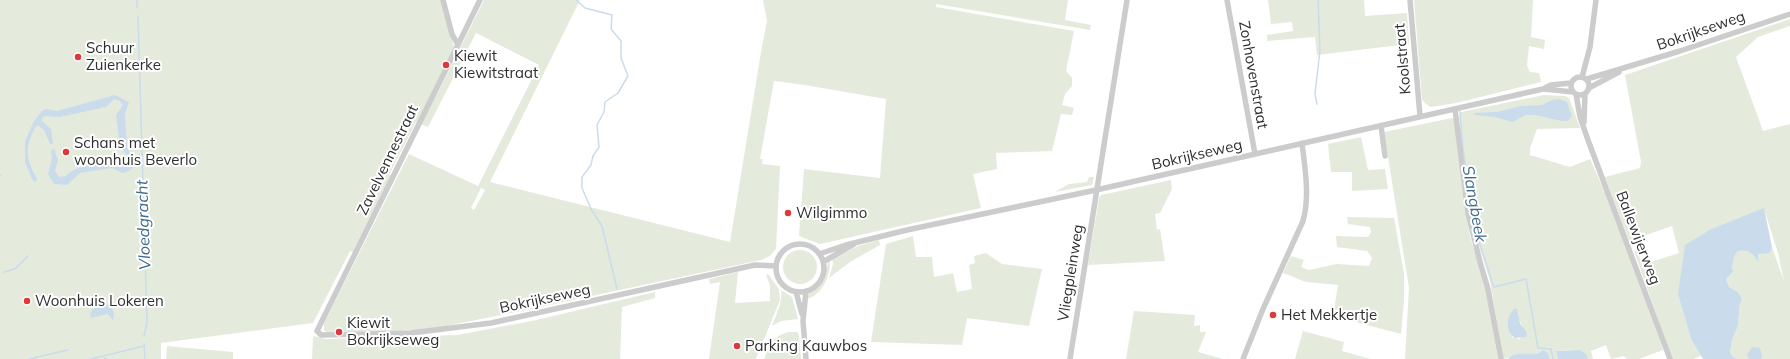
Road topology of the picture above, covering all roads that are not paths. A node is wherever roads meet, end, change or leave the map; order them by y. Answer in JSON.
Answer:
{"nodes":[{"id":1,"x":443,"y":0,"type":"edge"},
{"id":2,"x":480,"y":0,"type":"edge"},
{"id":3,"x":1127,"y":0,"type":"edge"},
{"id":4,"x":1227,"y":0,"type":"edge"},
{"id":5,"x":1410,"y":0,"type":"edge"},
{"id":6,"x":1596,"y":0,"type":"edge"},
{"id":7,"x":1790,"y":14,"type":"edge"},
{"id":8,"x":458,"y":44,"type":"junction"},
{"id":9,"x":1620,"y":71,"type":"junction"},
{"id":10,"x":1585,"y":78,"type":"junction"},
{"id":11,"x":1571,"y":83,"type":"junction"},
{"id":12,"x":1589,"y":88,"type":"junction"},
{"id":13,"x":1543,"y":89,"type":"junction"},
{"id":14,"x":1574,"y":93,"type":"junction"},
{"id":15,"x":1584,"y":94,"type":"junction"},
{"id":16,"x":1455,"y":109,"type":"junction"},
{"id":17,"x":1420,"y":116,"type":"junction"},
{"id":18,"x":1381,"y":126,"type":"junction"},
{"id":19,"x":1584,"y":126,"type":"junction"},
{"id":20,"x":1302,"y":143,"type":"junction"},
{"id":21,"x":1256,"y":154,"type":"junction"},
{"id":22,"x":1386,"y":156,"type":"dead end"},
{"id":23,"x":1096,"y":190,"type":"junction"},
{"id":24,"x":855,"y":243,"type":"junction"},
{"id":25,"x":819,"y":254,"type":"junction"},
{"id":26,"x":823,"y":262,"type":"junction"},
{"id":27,"x":776,"y":266,"type":"junction"},
{"id":28,"x":806,"y":291,"type":"junction"},
{"id":29,"x":796,"y":292,"type":"junction"},
{"id":30,"x":803,"y":321,"type":"junction"},
{"id":31,"x":317,"y":331,"type":"joint"},
{"id":32,"x":806,"y":359,"type":"edge"},
{"id":33,"x":1070,"y":359,"type":"edge"},
{"id":34,"x":1243,"y":359,"type":"edge"},
{"id":35,"x":1501,"y":359,"type":"edge"},
{"id":36,"x":1670,"y":359,"type":"edge"}],
"edges":[{"from":1,"to":8,"type":"street"},
{"from":2,"to":8,"type":"street","name":"Zavelvennestraat"},
{"from":3,"to":23,"type":"street","name":"Vliegpleinweg"},
{"from":4,"to":21,"type":"street","name":"Zonhovenstraat"},
{"from":5,"to":17,"type":"street","name":"Koolstraat"},
{"from":6,"to":10,"type":"street"},
{"from":7,"to":9,"type":"street","name":"Bokrijkseweg"},
{"from":8,"to":31,"type":"street","name":"Zavelvennestraat"},
{"from":9,"to":10,"type":"street","name":"Bokrijkseweg"},
{"from":9,"to":12,"type":"street","name":"Bokrijkseweg"},
{"from":10,"to":11,"type":"street","name":"Bokrijkseweg"},
{"from":10,"to":12,"type":"street"},
{"from":11,"to":13,"type":"street","name":"Bokrijkseweg"},
{"from":11,"to":14,"type":"street"},
{"from":12,"to":15,"type":"street","name":"Bokrijkseweg"},
{"from":13,"to":14,"type":"street","name":"Bokrijkseweg"},
{"from":13,"to":16,"type":"street","name":"Bokrijkseweg"},
{"from":14,"to":15,"type":"street","name":"Bokrijkseweg"},
{"from":14,"to":19,"type":"street","name":"Ballewijerweg"},
{"from":15,"to":19,"type":"street","name":"Ballewijerweg"},
{"from":16,"to":17,"type":"street","name":"Bokrijkseweg"},
{"from":16,"to":35,"type":"street"},
{"from":17,"to":18,"type":"street","name":"Bokrijkseweg"},
{"from":18,"to":20,"type":"street","name":"Bokrijkseweg"},
{"from":18,"to":22,"type":"street"},
{"from":19,"to":36,"type":"street","name":"Ballewijerweg"},
{"from":20,"to":21,"type":"street","name":"Bokrijkseweg"},
{"from":20,"to":34,"type":"street"},
{"from":21,"to":23,"type":"street","name":"Bokrijkseweg"},
{"from":23,"to":24,"type":"street","name":"Bokrijkseweg"},
{"from":23,"to":33,"type":"street","name":"Vliegpleinweg"},
{"from":24,"to":25,"type":"street","name":"Bokrijkseweg"},
{"from":24,"to":26,"type":"street","name":"Bokrijkseweg"},
{"from":25,"to":26,"type":"street"},
{"from":25,"to":27,"type":"street"},
{"from":26,"to":28,"type":"street"},
{"from":27,"to":29,"type":"street"},
{"from":27,"to":31,"type":"street","name":"Bokrijkseweg"},
{"from":28,"to":29,"type":"street"},
{"from":28,"to":30,"type":"street"},
{"from":29,"to":30,"type":"street"},
{"from":30,"to":32,"type":"street"}]}
